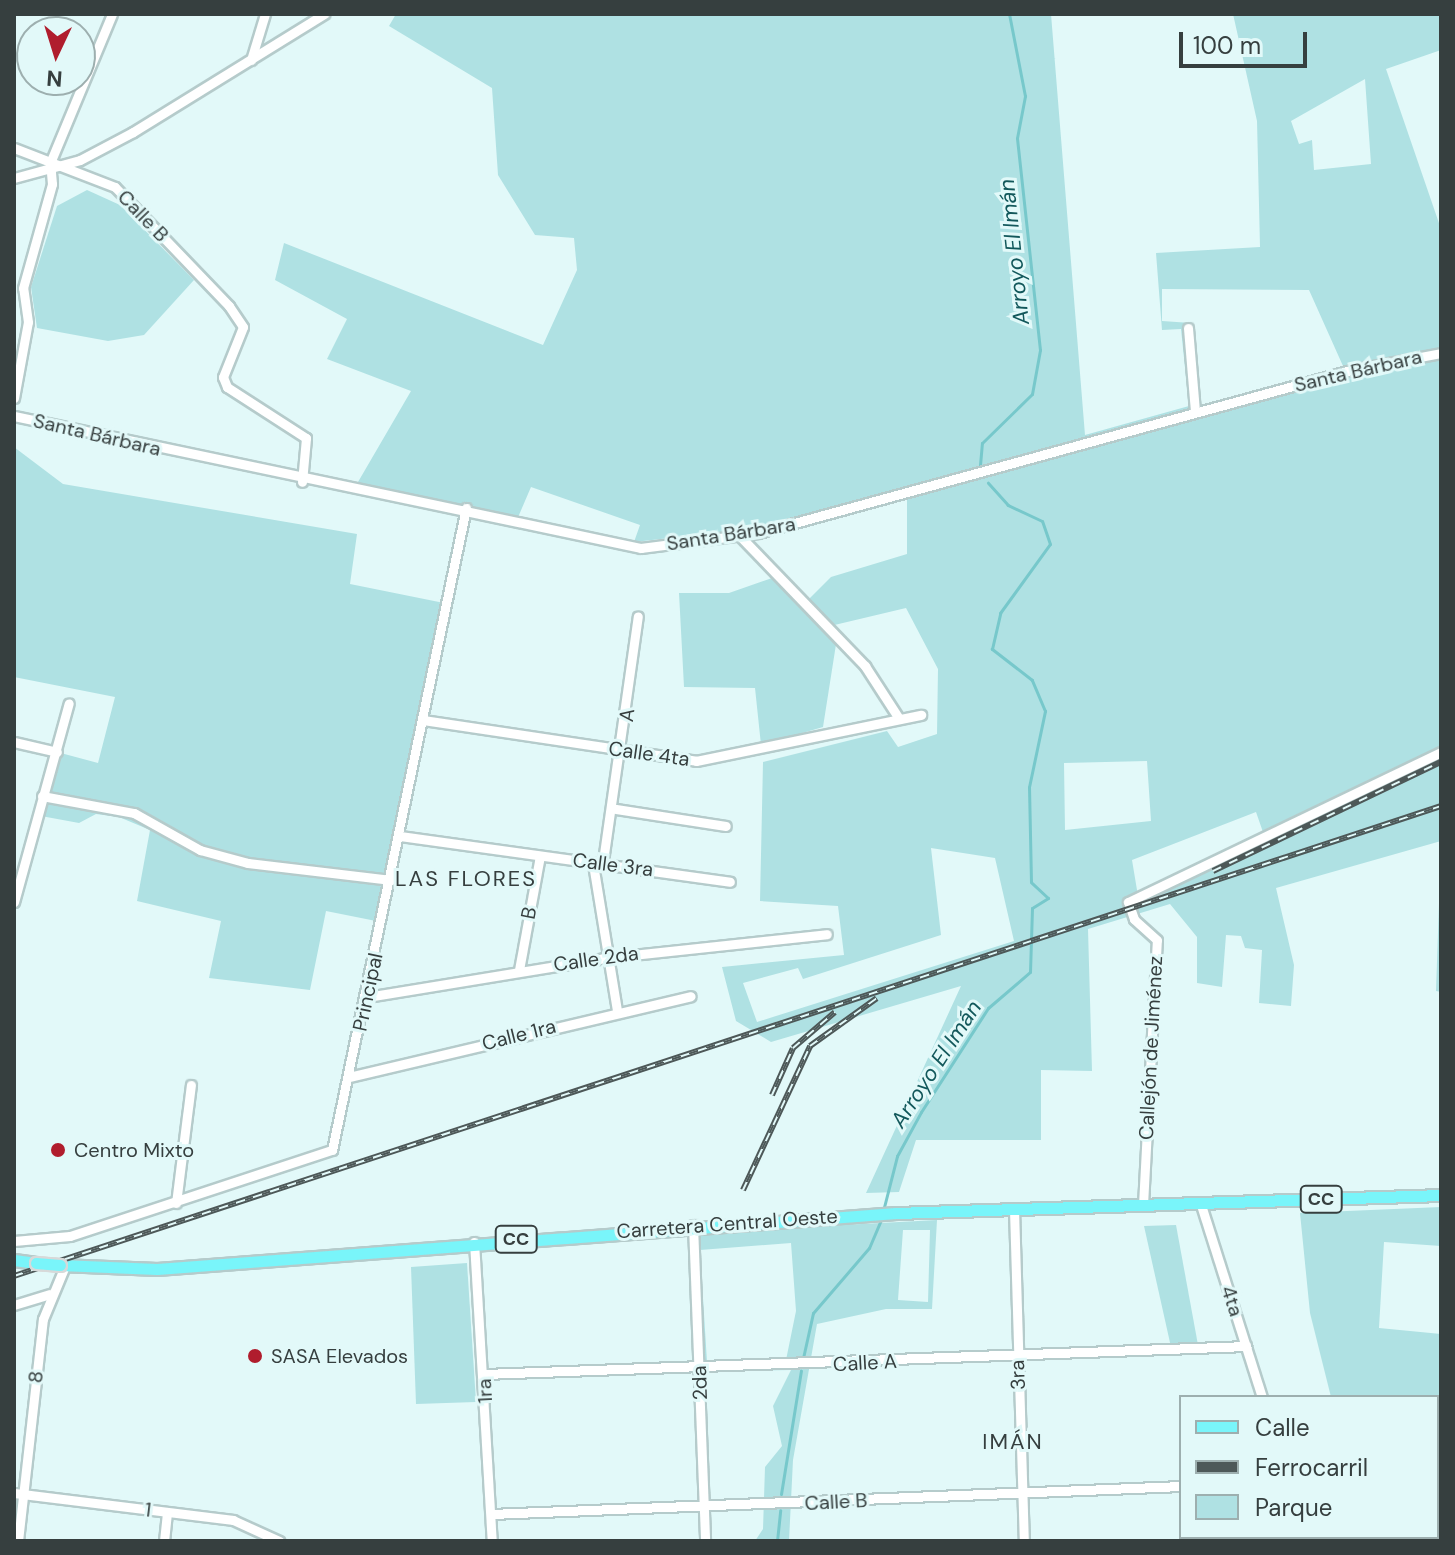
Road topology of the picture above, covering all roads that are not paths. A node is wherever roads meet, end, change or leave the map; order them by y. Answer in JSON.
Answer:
{"nodes":[{"id":1,"x":112,"y":14,"type":"edge"},
{"id":2,"x":265,"y":14,"type":"edge"},
{"id":3,"x":324,"y":14,"type":"edge"},
{"id":4,"x":251,"y":60,"type":"junction"},
{"id":5,"x":14,"y":148,"type":"edge"},
{"id":6,"x":50,"y":163,"type":"junction"},
{"id":7,"x":14,"y":178,"type":"edge"},
{"id":8,"x":1188,"y":328,"type":"dead end"},
{"id":9,"x":19,"y":346,"type":"edge"},
{"id":10,"x":1441,"y":353,"type":"edge"},
{"id":11,"x":14,"y":398,"type":"edge"},
{"id":12,"x":1195,"y":412,"type":"junction"},
{"id":13,"x":14,"y":416,"type":"edge"},
{"id":14,"x":302,"y":482,"type":"junction"},
{"id":15,"x":466,"y":508,"type":"junction"},
{"id":16,"x":739,"y":535,"type":"junction"},
{"id":17,"x":638,"y":616,"type":"dead end"},
{"id":18,"x":69,"y":703,"type":"dead end"},
{"id":19,"x":921,"y":715,"type":"dead end"},
{"id":20,"x":898,"y":717,"type":"junction"},
{"id":21,"x":423,"y":720,"type":"junction"},
{"id":22,"x":14,"y":742,"type":"edge"},
{"id":23,"x":623,"y":751,"type":"junction"},
{"id":24,"x":57,"y":752,"type":"junction"},
{"id":25,"x":1441,"y":752,"type":"edge"},
{"id":26,"x":42,"y":796,"type":"junction"},
{"id":27,"x":616,"y":809,"type":"junction"},
{"id":28,"x":726,"y":826,"type":"dead end"},
{"id":29,"x":400,"y":836,"type":"junction"},
{"id":30,"x":540,"y":856,"type":"junction"},
{"id":31,"x":25,"y":858,"type":"junction"},
{"id":32,"x":14,"y":859,"type":"edge"},
{"id":33,"x":598,"y":863,"type":"junction"},
{"id":34,"x":391,"y":880,"type":"junction"},
{"id":35,"x":730,"y":882,"type":"dead end"},
{"id":36,"x":14,"y":902,"type":"edge"},
{"id":37,"x":827,"y":934,"type":"dead end"},
{"id":38,"x":604,"y":958,"type":"junction"},
{"id":39,"x":519,"y":970,"type":"junction"},
{"id":40,"x":691,"y":996,"type":"dead end"},
{"id":41,"x":367,"y":997,"type":"junction"},
{"id":42,"x":617,"y":1010,"type":"junction"},
{"id":43,"x":349,"y":1077,"type":"junction"},
{"id":44,"x":191,"y":1085,"type":"dead end"},
{"id":45,"x":1441,"y":1195,"type":"edge"},
{"id":46,"x":176,"y":1203,"type":"junction"},
{"id":47,"x":1143,"y":1205,"type":"junction"},
{"id":48,"x":1201,"y":1205,"type":"junction"},
{"id":49,"x":1014,"y":1209,"type":"junction"},
{"id":50,"x":693,"y":1225,"type":"junction"},
{"id":51,"x":14,"y":1241,"type":"edge"},
{"id":52,"x":474,"y":1242,"type":"junction"},
{"id":53,"x":14,"y":1260,"type":"edge"},
{"id":54,"x":63,"y":1266,"type":"junction"},
{"id":55,"x":49,"y":1294,"type":"junction"},
{"id":56,"x":14,"y":1305,"type":"edge"},
{"id":57,"x":1246,"y":1346,"type":"junction"},
{"id":58,"x":1018,"y":1356,"type":"junction"},
{"id":59,"x":699,"y":1369,"type":"junction"},
{"id":60,"x":484,"y":1374,"type":"junction"},
{"id":61,"x":1261,"y":1395,"type":"edge"},
{"id":62,"x":1179,"y":1486,"type":"edge"},
{"id":63,"x":1022,"y":1493,"type":"junction"},
{"id":64,"x":18,"y":1494,"type":"edge"},
{"id":65,"x":705,"y":1508,"type":"junction"},
{"id":66,"x":167,"y":1512,"type":"junction"},
{"id":67,"x":491,"y":1514,"type":"junction"},
{"id":68,"x":18,"y":1541,"type":"edge"},
{"id":69,"x":164,"y":1541,"type":"edge"},
{"id":70,"x":279,"y":1541,"type":"edge"},
{"id":71,"x":492,"y":1541,"type":"edge"},
{"id":72,"x":705,"y":1541,"type":"edge"},
{"id":73,"x":1024,"y":1541,"type":"edge"}],
"edges":[{"from":1,"to":6,"type":"street"},
{"from":2,"to":4,"type":"street"},
{"from":3,"to":4,"type":"street"},
{"from":4,"to":6,"type":"street"},
{"from":5,"to":6,"type":"street","name":"Calle B"},
{"from":6,"to":7,"type":"street"},
{"from":6,"to":9,"type":"street"},
{"from":6,"to":14,"type":"street","name":"Calle B"},
{"from":8,"to":12,"type":"street"},
{"from":9,"to":11,"type":"street"},
{"from":10,"to":12,"type":"street","name":"Santa Bárbara"},
{"from":12,"to":16,"type":"street","name":"Santa Bárbara"},
{"from":13,"to":14,"type":"street","name":"Santa Bárbara"},
{"from":14,"to":15,"type":"street","name":"Santa Bárbara"},
{"from":15,"to":16,"type":"street","name":"Santa Bárbara"},
{"from":15,"to":21,"type":"street","name":"Principal"},
{"from":16,"to":20,"type":"street"},
{"from":17,"to":23,"type":"street","name":"A"},
{"from":18,"to":24,"type":"street"},
{"from":19,"to":20,"type":"street","name":"Calle 4ta"},
{"from":20,"to":23,"type":"street","name":"Calle 4ta"},
{"from":21,"to":23,"type":"street","name":"Calle 4ta"},
{"from":21,"to":29,"type":"street","name":"Principal"},
{"from":22,"to":24,"type":"street"},
{"from":23,"to":27,"type":"street","name":"A"},
{"from":24,"to":26,"type":"street"},
{"from":25,"to":47,"type":"street","name":"Callejón de Jiménez"},
{"from":26,"to":31,"type":"street"},
{"from":26,"to":34,"type":"street"},
{"from":27,"to":28,"type":"street"},
{"from":27,"to":33,"type":"street","name":"A"},
{"from":29,"to":30,"type":"street","name":"Calle 3ra"},
{"from":29,"to":34,"type":"street","name":"Principal"},
{"from":30,"to":33,"type":"street","name":"Calle 3ra"},
{"from":30,"to":39,"type":"street","name":"B"},
{"from":31,"to":32,"type":"street"},
{"from":31,"to":36,"type":"street"},
{"from":33,"to":35,"type":"street","name":"Calle 3ra"},
{"from":33,"to":38,"type":"street","name":"A"},
{"from":34,"to":41,"type":"street","name":"Principal"},
{"from":37,"to":38,"type":"street","name":"Calle 2da"},
{"from":38,"to":39,"type":"street","name":"Calle 2da"},
{"from":38,"to":42,"type":"street","name":"A"},
{"from":39,"to":41,"type":"street","name":"Calle 2da"},
{"from":40,"to":42,"type":"street","name":"Calle 1ra"},
{"from":41,"to":43,"type":"street","name":"Principal"},
{"from":42,"to":43,"type":"street","name":"Calle 1ra"},
{"from":43,"to":46,"type":"street","name":"Principal"},
{"from":44,"to":46,"type":"street"},
{"from":45,"to":48,"type":"main road","name":"Carretera Central Oeste","number":"CC"},
{"from":46,"to":51,"type":"street","name":"Principal"},
{"from":47,"to":48,"type":"main road","name":"Carretera Central Oeste","number":"CC"},
{"from":47,"to":49,"type":"main road","name":"Carretera Central Oeste","number":"CC"},
{"from":48,"to":57,"type":"street","name":"4ta"},
{"from":49,"to":50,"type":"main road","name":"Carretera Central Oeste","number":"CC"},
{"from":49,"to":58,"type":"street","name":"3ra"},
{"from":50,"to":52,"type":"main road","name":"Carretera Central Oeste","number":"CC"},
{"from":50,"to":59,"type":"street","name":"2da"},
{"from":52,"to":54,"type":"main road","name":"Carretera Central Oeste","number":"CC"},
{"from":52,"to":60,"type":"street","name":"1ra"},
{"from":53,"to":54,"type":"main road","name":"Carretera Central Oeste","number":"CC","bridge":true},
{"from":54,"to":55,"type":"street","name":"8"},
{"from":55,"to":56,"type":"street"},
{"from":55,"to":64,"type":"street","name":"8"},
{"from":57,"to":58,"type":"street","name":"Calle A"},
{"from":57,"to":61,"type":"street","name":"4ta"},
{"from":58,"to":59,"type":"street","name":"Calle A"},
{"from":58,"to":63,"type":"street","name":"3ra"},
{"from":59,"to":60,"type":"street","name":"Calle A"},
{"from":59,"to":65,"type":"street","name":"2da"},
{"from":60,"to":67,"type":"street","name":"1ra"},
{"from":62,"to":63,"type":"street","name":"Calle B"},
{"from":63,"to":65,"type":"street","name":"Calle B"},
{"from":63,"to":73,"type":"street","name":"3ra"},
{"from":64,"to":66,"type":"street","name":"1"},
{"from":64,"to":68,"type":"street","name":"8"},
{"from":65,"to":67,"type":"street","name":"Calle B"},
{"from":65,"to":72,"type":"street","name":"2da"},
{"from":66,"to":69,"type":"street"},
{"from":66,"to":70,"type":"street","name":"1"},
{"from":67,"to":71,"type":"street","name":"1ra"}]}
